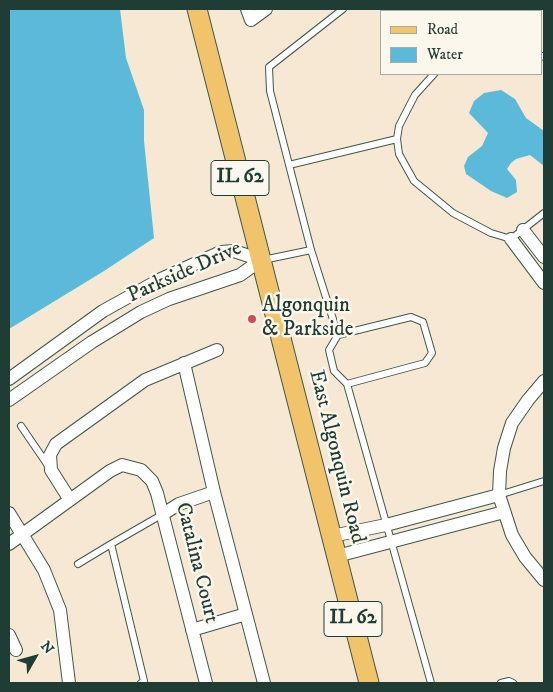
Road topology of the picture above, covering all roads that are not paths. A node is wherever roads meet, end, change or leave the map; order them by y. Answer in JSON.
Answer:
{"nodes":[{"id":1,"x":197,"y":9,"type":"edge"},
{"id":2,"x":247,"y":9,"type":"edge"},
{"id":3,"x":266,"y":9,"type":"edge"},
{"id":4,"x":343,"y":9,"type":"edge"},
{"id":5,"x":433,"y":75,"type":"edge"},
{"id":6,"x":397,"y":139,"type":"junction"},
{"id":7,"x":289,"y":165,"type":"junction"},
{"id":8,"x":544,"y":213,"type":"edge"},
{"id":9,"x":523,"y":230,"type":"junction"},
{"id":10,"x":511,"y":239,"type":"junction"},
{"id":11,"x":311,"y":250,"type":"junction"},
{"id":12,"x":544,"y":257,"type":"edge"},
{"id":13,"x":261,"y":260,"type":"junction"},
{"id":14,"x":544,"y":283,"type":"edge"},
{"id":15,"x":338,"y":335,"type":"junction"},
{"id":16,"x":217,"y":350,"type":"dead end"},
{"id":17,"x":184,"y":363,"type":"junction"},
{"id":18,"x":9,"y":379,"type":"edge"},
{"id":19,"x":544,"y":381,"type":"edge"},
{"id":20,"x":347,"y":384,"type":"junction"},
{"id":21,"x":9,"y":400,"type":"edge"},
{"id":22,"x":21,"y":426,"type":"dead end"},
{"id":23,"x":51,"y":470,"type":"junction"},
{"id":24,"x":544,"y":481,"type":"edge"},
{"id":25,"x":214,"y":492,"type":"junction"},
{"id":26,"x":500,"y":495,"type":"junction"},
{"id":27,"x":70,"y":500,"type":"junction"},
{"id":28,"x":504,"y":512,"type":"junction"},
{"id":29,"x":9,"y":514,"type":"edge"},
{"id":30,"x":163,"y":514,"type":"junction"},
{"id":31,"x":386,"y":525,"type":"junction"},
{"id":32,"x":23,"y":534,"type":"junction"},
{"id":33,"x":332,"y":536,"type":"junction"},
{"id":34,"x":390,"y":540,"type":"junction"},
{"id":35,"x":9,"y":544,"type":"edge"},
{"id":36,"x":110,"y":544,"type":"junction"},
{"id":37,"x":337,"y":556,"type":"junction"},
{"id":38,"x":78,"y":564,"type":"dead end"},
{"id":39,"x":544,"y":580,"type":"edge"},
{"id":40,"x":246,"y":614,"type":"junction"},
{"id":41,"x":192,"y":630,"type":"junction"},
{"id":42,"x":9,"y":635,"type":"edge"},
{"id":43,"x":16,"y":650,"type":"dead end"},
{"id":44,"x":69,"y":683,"type":"edge"},
{"id":45,"x":141,"y":683,"type":"edge"},
{"id":46,"x":206,"y":683,"type":"edge"},
{"id":47,"x":264,"y":683,"type":"edge"},
{"id":48,"x":370,"y":683,"type":"edge"},
{"id":49,"x":430,"y":683,"type":"edge"},
{"id":50,"x":501,"y":683,"type":"edge"},
{"id":51,"x":513,"y":683,"type":"edge"}],
"edges":[{"from":1,"to":13,"type":"main road","name":"East Algonquin Road","number":"IL 62"},
{"from":2,"to":3,"type":"street"},
{"from":4,"to":7,"type":"lane"},
{"from":5,"to":6,"type":"lane"},
{"from":6,"to":7,"type":"lane"},
{"from":6,"to":10,"type":"lane"},
{"from":7,"to":11,"type":"lane"},
{"from":8,"to":9,"type":"lane"},
{"from":9,"to":10,"type":"lane"},
{"from":9,"to":12,"type":"street"},
{"from":10,"to":14,"type":"street"},
{"from":11,"to":13,"type":"lane"},
{"from":11,"to":15,"type":"lane"},
{"from":13,"to":18,"type":"street","name":"Parkside Drive"},
{"from":13,"to":21,"type":"street","name":"Parkside Drive"},
{"from":13,"to":33,"type":"main road","name":"East Algonquin Road","number":"IL 62"},
{"from":15,"to":20,"type":"lane"},
{"from":15,"to":20,"type":"lane"},
{"from":16,"to":17,"type":"street"},
{"from":17,"to":23,"type":"street"},
{"from":17,"to":25,"type":"street"},
{"from":19,"to":26,"type":"street"},
{"from":20,"to":31,"type":"lane"},
{"from":22,"to":23,"type":"lane"},
{"from":23,"to":27,"type":"street"},
{"from":24,"to":26,"type":"lane"},
{"from":25,"to":30,"type":"street"},
{"from":25,"to":40,"type":"street"},
{"from":26,"to":28,"type":"street"},
{"from":26,"to":31,"type":"street"},
{"from":27,"to":30,"type":"street","name":"Catalina Court"},
{"from":27,"to":32,"type":"street"},
{"from":28,"to":34,"type":"street"},
{"from":28,"to":39,"type":"street"},
{"from":29,"to":32,"type":"street"},
{"from":30,"to":36,"type":"lane"},
{"from":30,"to":41,"type":"street","name":"Catalina Court"},
{"from":31,"to":33,"type":"street"},
{"from":31,"to":34,"type":"lane"},
{"from":32,"to":35,"type":"street"},
{"from":32,"to":44,"type":"street"},
{"from":33,"to":37,"type":"main road","name":"East Algonquin Road","number":"IL 62"},
{"from":34,"to":37,"type":"street"},
{"from":34,"to":49,"type":"lane"},
{"from":36,"to":38,"type":"lane"},
{"from":36,"to":45,"type":"lane"},
{"from":37,"to":48,"type":"main road","name":"East Algonquin Road","number":"IL 62"},
{"from":40,"to":41,"type":"street"},
{"from":40,"to":47,"type":"street"},
{"from":41,"to":46,"type":"street","name":"Catalina Court"},
{"from":42,"to":43,"type":"street"},
{"from":50,"to":51,"type":"lane"}]}
